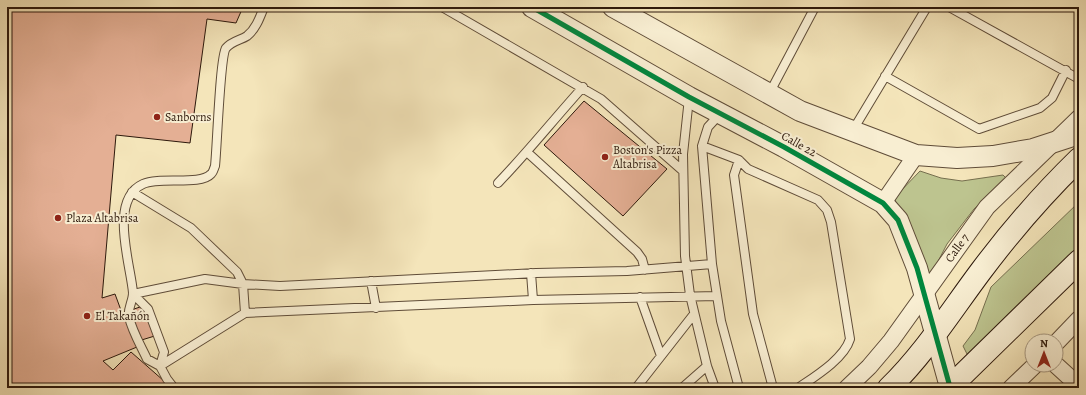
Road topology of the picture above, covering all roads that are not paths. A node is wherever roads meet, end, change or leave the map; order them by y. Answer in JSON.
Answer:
{"nodes":[{"id":1,"x":264,"y":7,"type":"edge"},
{"id":2,"x":442,"y":7,"type":"edge"},
{"id":3,"x":532,"y":7,"type":"edge"},
{"id":4,"x":613,"y":7,"type":"edge"},
{"id":5,"x":815,"y":7,"type":"edge"},
{"id":6,"x":927,"y":7,"type":"edge"},
{"id":7,"x":949,"y":7,"type":"edge"},
{"id":8,"x":1066,"y":70,"type":"junction"},
{"id":9,"x":885,"y":76,"type":"junction"},
{"id":10,"x":1079,"y":78,"type":"edge"},
{"id":11,"x":583,"y":87,"type":"junction"},
{"id":12,"x":768,"y":95,"type":"junction"},
{"id":13,"x":689,"y":97,"type":"junction"},
{"id":14,"x":720,"y":114,"type":"junction"},
{"id":15,"x":1079,"y":118,"type":"edge"},
{"id":16,"x":853,"y":131,"type":"junction"},
{"id":17,"x":1079,"y":134,"type":"edge"},
{"id":18,"x":1052,"y":144,"type":"junction"},
{"id":19,"x":702,"y":146,"type":"junction"},
{"id":20,"x":528,"y":153,"type":"junction"},
{"id":21,"x":916,"y":155,"type":"junction"},
{"id":22,"x":1079,"y":159,"type":"edge"},
{"id":23,"x":739,"y":160,"type":"junction"},
{"id":24,"x":683,"y":171,"type":"junction"},
{"id":25,"x":498,"y":183,"type":"dead end"},
{"id":26,"x":132,"y":192,"type":"junction"},
{"id":27,"x":883,"y":204,"type":"junction"},
{"id":28,"x":1079,"y":261,"type":"edge"},
{"id":29,"x":712,"y":264,"type":"junction"},
{"id":30,"x":686,"y":267,"type":"junction"},
{"id":31,"x":645,"y":270,"type":"junction"},
{"id":32,"x":531,"y":273,"type":"junction"},
{"id":33,"x":371,"y":282,"type":"junction"},
{"id":34,"x":243,"y":284,"type":"junction"},
{"id":35,"x":133,"y":294,"type":"junction"},
{"id":36,"x":925,"y":294,"type":"junction"},
{"id":37,"x":690,"y":295,"type":"junction"},
{"id":38,"x":717,"y":296,"type":"junction"},
{"id":39,"x":640,"y":297,"type":"junction"},
{"id":40,"x":533,"y":300,"type":"junction"},
{"id":41,"x":376,"y":308,"type":"junction"},
{"id":42,"x":245,"y":313,"type":"junction"},
{"id":43,"x":694,"y":314,"type":"junction"},
{"id":44,"x":1079,"y":319,"type":"edge"},
{"id":45,"x":936,"y":335,"type":"junction"},
{"id":46,"x":1064,"y":335,"type":"edge"},
{"id":47,"x":661,"y":356,"type":"junction"},
{"id":48,"x":160,"y":366,"type":"junction"},
{"id":49,"x":707,"y":366,"type":"junction"},
{"id":50,"x":1064,"y":372,"type":"edge"},
{"id":51,"x":1027,"y":373,"type":"edge"},
{"id":52,"x":1079,"y":386,"type":"edge"},
{"id":53,"x":949,"y":387,"type":"edge"},
{"id":54,"x":174,"y":388,"type":"edge"},
{"id":55,"x":636,"y":388,"type":"edge"},
{"id":56,"x":682,"y":388,"type":"edge"},
{"id":57,"x":715,"y":388,"type":"edge"},
{"id":58,"x":739,"y":388,"type":"edge"},
{"id":59,"x":773,"y":388,"type":"edge"},
{"id":60,"x":798,"y":388,"type":"edge"},
{"id":61,"x":847,"y":388,"type":"edge"},
{"id":62,"x":889,"y":388,"type":"edge"},
{"id":63,"x":1011,"y":388,"type":"edge"}],
"edges":[{"from":1,"to":26,"type":"lane"},
{"from":2,"to":11,"type":"lane"},
{"from":3,"to":13,"type":"street","name":"Calle 22"},
{"from":4,"to":12,"type":"street"},
{"from":5,"to":12,"type":"lane"},
{"from":6,"to":9,"type":"lane"},
{"from":7,"to":8,"type":"lane"},
{"from":8,"to":9,"type":"lane"},
{"from":8,"to":10,"type":"lane"},
{"from":9,"to":16,"type":"lane"},
{"from":11,"to":20,"type":"lane"},
{"from":11,"to":24,"type":"lane"},
{"from":12,"to":16,"type":"street"},
{"from":13,"to":14,"type":"street","name":"Calle 22"},
{"from":13,"to":24,"type":"lane"},
{"from":14,"to":19,"type":"lane"},
{"from":14,"to":27,"type":"street","name":"Calle 22"},
{"from":15,"to":18,"type":"street","name":"Calle 7"},
{"from":16,"to":21,"type":"street"},
{"from":17,"to":18,"type":"street"},
{"from":18,"to":21,"type":"street"},
{"from":18,"to":36,"type":"street","name":"Calle 7"},
{"from":19,"to":23,"type":"lane"},
{"from":19,"to":29,"type":"lane"},
{"from":20,"to":25,"type":"lane"},
{"from":20,"to":31,"type":"lane"},
{"from":21,"to":27,"type":"street"},
{"from":22,"to":45,"type":"main road"},
{"from":23,"to":59,"type":"lane"},
{"from":23,"to":60,"type":"lane"},
{"from":24,"to":30,"type":"lane"},
{"from":26,"to":34,"type":"lane"},
{"from":26,"to":35,"type":"lane"},
{"from":27,"to":36,"type":"street","name":"Calle 22"},
{"from":28,"to":53,"type":"main road"},
{"from":29,"to":30,"type":"lane"},
{"from":29,"to":38,"type":"lane"},
{"from":30,"to":31,"type":"lane"},
{"from":30,"to":37,"type":"lane"},
{"from":31,"to":32,"type":"lane"},
{"from":32,"to":33,"type":"lane"},
{"from":32,"to":40,"type":"lane"},
{"from":33,"to":34,"type":"lane"},
{"from":33,"to":41,"type":"lane"},
{"from":34,"to":35,"type":"lane"},
{"from":34,"to":42,"type":"lane"},
{"from":35,"to":48,"type":"lane"},
{"from":35,"to":48,"type":"lane"},
{"from":36,"to":45,"type":"street","name":"Calle 22"},
{"from":36,"to":61,"type":"street","name":"Calle 7"},
{"from":37,"to":38,"type":"lane"},
{"from":37,"to":39,"type":"lane"},
{"from":37,"to":43,"type":"lane"},
{"from":38,"to":58,"type":"lane"},
{"from":39,"to":40,"type":"lane"},
{"from":39,"to":47,"type":"lane"},
{"from":40,"to":41,"type":"lane"},
{"from":41,"to":42,"type":"lane"},
{"from":42,"to":48,"type":"lane"},
{"from":43,"to":47,"type":"lane"},
{"from":43,"to":49,"type":"lane"},
{"from":44,"to":46,"type":"street"},
{"from":45,"to":53,"type":"street","name":"Calle 22"},
{"from":45,"to":62,"type":"main road"},
{"from":47,"to":55,"type":"lane"},
{"from":48,"to":54,"type":"lane"},
{"from":49,"to":56,"type":"lane"},
{"from":49,"to":57,"type":"lane"},
{"from":50,"to":52,"type":"street"},
{"from":51,"to":63,"type":"street"}]}
